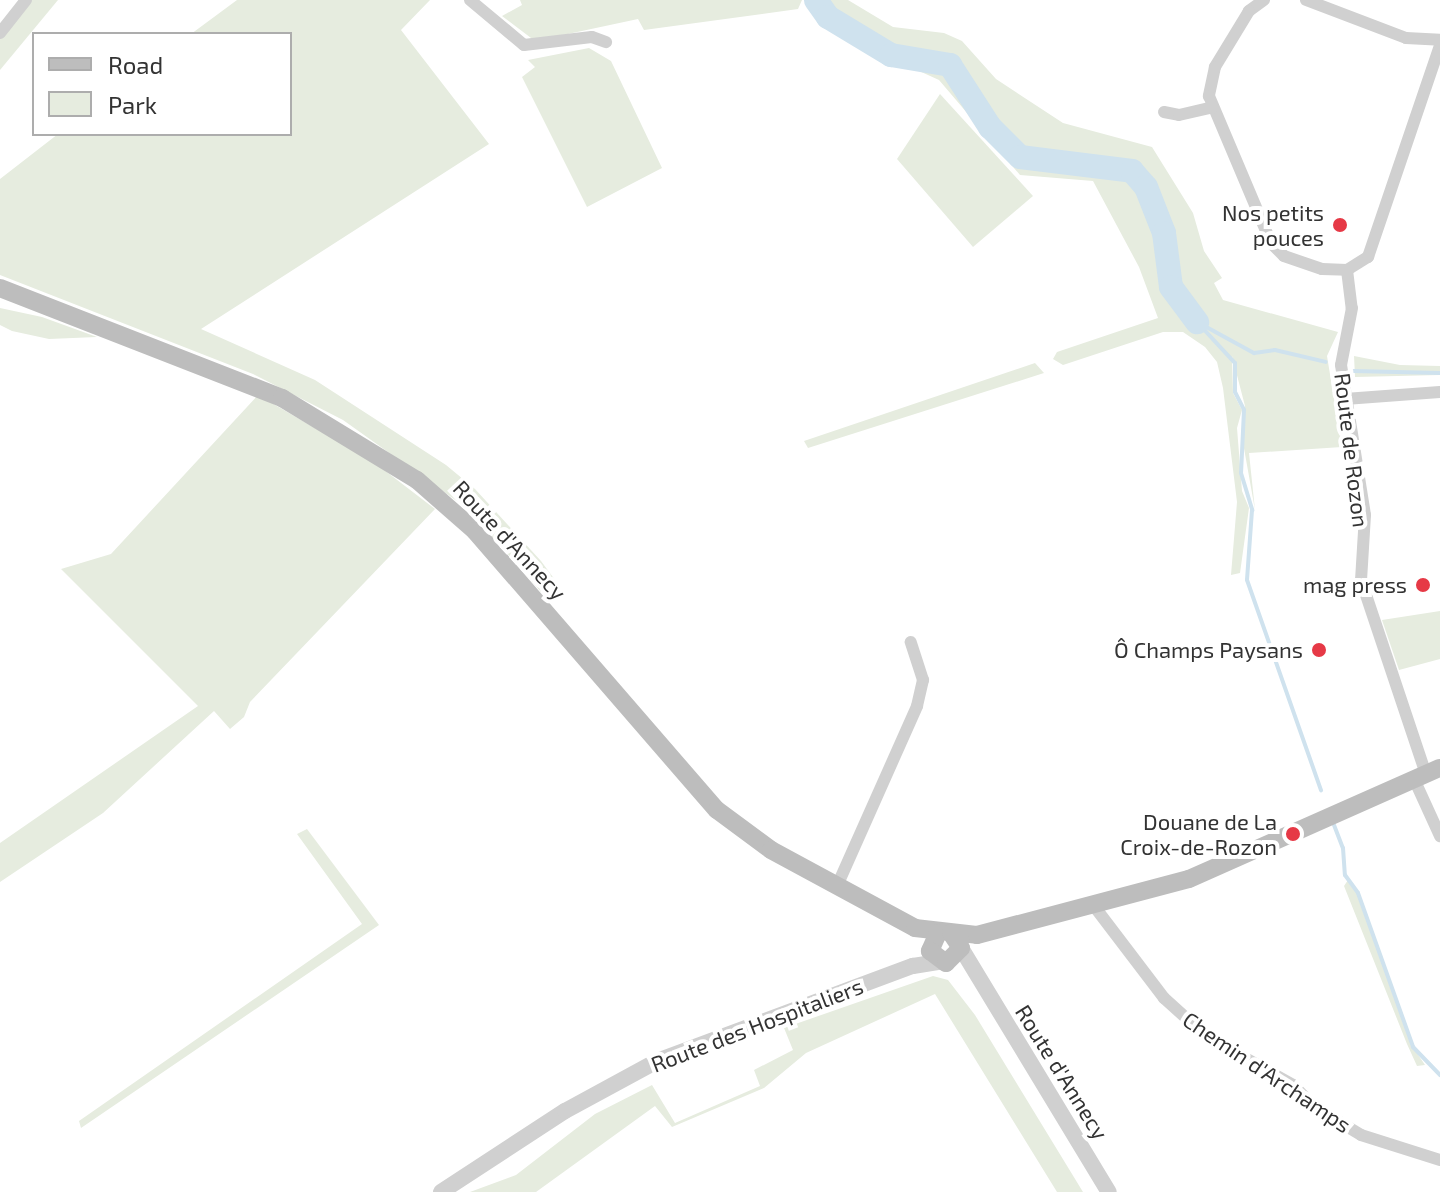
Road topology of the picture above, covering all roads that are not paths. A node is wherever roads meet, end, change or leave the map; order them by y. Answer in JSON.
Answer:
{"nodes":[{"id":1,"x":26,"y":0,"type":"edge"},
{"id":2,"x":470,"y":0,"type":"edge"},
{"id":3,"x":1306,"y":0,"type":"edge"},
{"id":4,"x":1259,"y":3,"type":"edge"},
{"id":5,"x":0,"y":33,"type":"edge"},
{"id":6,"x":606,"y":42,"type":"dead end"},
{"id":7,"x":1440,"y":42,"type":"edge"},
{"id":8,"x":1213,"y":107,"type":"junction"},
{"id":9,"x":1164,"y":112,"type":"dead end"},
{"id":10,"x":1347,"y":270,"type":"junction"},
{"id":11,"x":0,"y":288,"type":"edge"},
{"id":12,"x":1440,"y":392,"type":"edge"},
{"id":13,"x":1345,"y":399,"type":"junction"},
{"id":14,"x":911,"y":642,"type":"dead end"},
{"id":15,"x":1427,"y":773,"type":"edge"},
{"id":16,"x":1440,"y":836,"type":"edge"},
{"id":17,"x":837,"y":886,"type":"junction"},
{"id":18,"x":1094,"y":906,"type":"junction"},
{"id":19,"x":945,"y":947,"type":"junction"},
{"id":20,"x":1440,"y":1160,"type":"edge"},
{"id":21,"x":441,"y":1192,"type":"edge"},
{"id":22,"x":1109,"y":1192,"type":"edge"}],
"edges":[{"from":1,"to":5,"type":"street"},
{"from":2,"to":6,"type":"street"},
{"from":3,"to":7,"type":"street"},
{"from":4,"to":8,"type":"street"},
{"from":7,"to":10,"type":"street"},
{"from":8,"to":9,"type":"street"},
{"from":8,"to":10,"type":"street"},
{"from":10,"to":13,"type":"street","name":"Route de Rozon"},
{"from":11,"to":17,"type":"main road","name":"Route d'Annecy"},
{"from":12,"to":13,"type":"street"},
{"from":13,"to":15,"type":"street","name":"Route de Rozon"},
{"from":14,"to":17,"type":"street"},
{"from":15,"to":16,"type":"street","name":"Route de Rozon"},
{"from":15,"to":18,"type":"main road"},
{"from":17,"to":19,"type":"main road","name":"Route d'Annecy"},
{"from":18,"to":19,"type":"main road"},
{"from":18,"to":20,"type":"street","name":"Chemin d'Archamps"},
{"from":19,"to":21,"type":"street","name":"Route des Hospitaliers"},
{"from":19,"to":22,"type":"street","name":"Route d'Annecy"}]}
